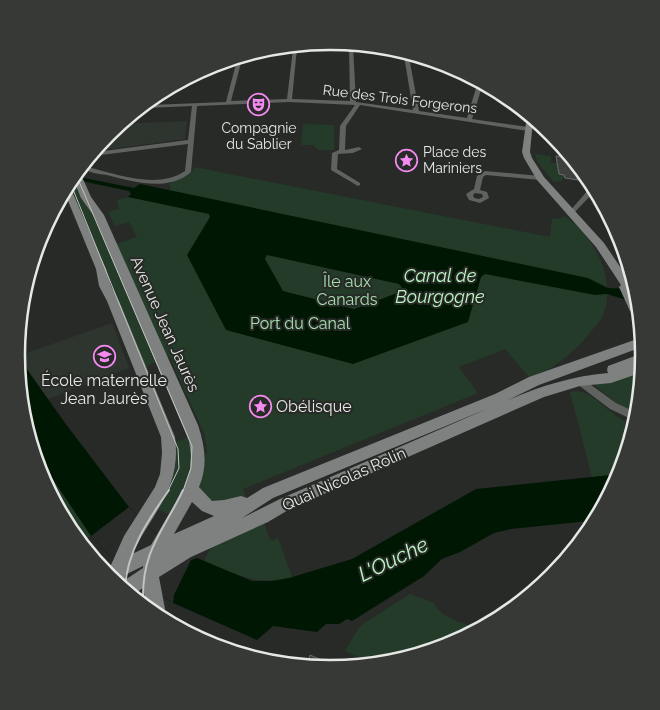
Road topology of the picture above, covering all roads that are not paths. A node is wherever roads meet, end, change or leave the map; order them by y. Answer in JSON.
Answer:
{"nodes":[{"id":1,"x":352,"y":51,"type":"edge"},
{"id":2,"x":294,"y":53,"type":"edge"},
{"id":3,"x":407,"y":60,"type":"edge"},
{"id":4,"x":239,"y":64,"type":"edge"},
{"id":5,"x":479,"y":89,"type":"edge"},
{"id":6,"x":289,"y":100,"type":"junction"},
{"id":7,"x":228,"y":103,"type":"junction"},
{"id":8,"x":356,"y":103,"type":"junction"},
{"id":9,"x":195,"y":104,"type":"junction"},
{"id":10,"x":154,"y":106,"type":"edge"},
{"id":11,"x":416,"y":112,"type":"junction"},
{"id":12,"x":469,"y":120,"type":"junction"},
{"id":13,"x":528,"y":124,"type":"edge"},
{"id":14,"x":528,"y":129,"type":"junction"},
{"id":15,"x":343,"y":140,"type":"junction"},
{"id":16,"x":190,"y":142,"type":"junction"},
{"id":17,"x":342,"y":151,"type":"junction"},
{"id":18,"x":102,"y":153,"type":"edge"},
{"id":19,"x":89,"y":168,"type":"edge"},
{"id":20,"x":188,"y":172,"type":"joint"},
{"id":21,"x":540,"y":178,"type":"junction"},
{"id":22,"x":358,"y":184,"type":"dead end"},
{"id":23,"x":81,"y":187,"type":"edge"},
{"id":24,"x":477,"y":191,"type":"dead end"},
{"id":25,"x":588,"y":193,"type":"edge"},
{"id":26,"x":71,"y":195,"type":"edge"},
{"id":27,"x":571,"y":213,"type":"junction"},
{"id":28,"x":621,"y":278,"type":"junction"},
{"id":29,"x":627,"y":287,"type":"edge"},
{"id":30,"x":629,"y":297,"type":"edge"},
{"id":31,"x":635,"y":346,"type":"edge"},
{"id":32,"x":635,"y":361,"type":"edge"},
{"id":33,"x":634,"y":370,"type":"edge"},
{"id":34,"x":580,"y":381,"type":"junction"},
{"id":35,"x":536,"y":387,"type":"junction"},
{"id":36,"x":629,"y":414,"type":"edge"},
{"id":37,"x":381,"y":454,"type":"junction"},
{"id":38,"x":323,"y":470,"type":"junction"},
{"id":39,"x":330,"y":484,"type":"junction"},
{"id":40,"x":191,"y":488,"type":"junction"},
{"id":41,"x":268,"y":493,"type":"junction"},
{"id":42,"x":169,"y":546,"type":"junction"},
{"id":43,"x":116,"y":573,"type":"edge"},
{"id":44,"x":138,"y":580,"type":"edge"},
{"id":45,"x":155,"y":605,"type":"edge"}],
"edges":[{"from":1,"to":8,"type":"street"},
{"from":2,"to":6,"type":"street"},
{"from":3,"to":11,"type":"street"},
{"from":4,"to":7,"type":"street"},
{"from":5,"to":12,"type":"street"},
{"from":6,"to":7,"type":"street","name":"Rue des Trois Forgerons"},
{"from":6,"to":8,"type":"street","name":"Rue des Trois Forgerons"},
{"from":7,"to":9,"type":"street","name":"Rue des Trois Forgerons"},
{"from":8,"to":11,"type":"street","name":"Rue des Trois Forgerons"},
{"from":8,"to":15,"type":"street"},
{"from":9,"to":10,"type":"street","name":"Rue des Trois Forgerons"},
{"from":9,"to":16,"type":"street"},
{"from":11,"to":12,"type":"street","name":"Rue des Trois Forgerons"},
{"from":12,"to":14,"type":"street","name":"Rue des Trois Forgerons"},
{"from":13,"to":14,"type":"main road"},
{"from":14,"to":21,"type":"main road"},
{"from":15,"to":17,"type":"street"},
{"from":15,"to":17,"type":"street"},
{"from":16,"to":18,"type":"street"},
{"from":16,"to":20,"type":"street"},
{"from":17,"to":22,"type":"street"},
{"from":19,"to":20,"type":"street"},
{"from":21,"to":24,"type":"street"},
{"from":21,"to":27,"type":"main road"},
{"from":23,"to":40,"type":"main road","name":"Avenue Jean Jaurès"},
{"from":25,"to":27,"type":"street"},
{"from":26,"to":43,"type":"main road"},
{"from":27,"to":28,"type":"main road"},
{"from":28,"to":29,"type":"main road"},
{"from":28,"to":30,"type":"main road"},
{"from":31,"to":35,"type":"main road","name":"Quai Nicolas Rolin"},
{"from":32,"to":34,"type":"main road"},
{"from":33,"to":34,"type":"main road","name":"Quai Nicolas Rolin"},
{"from":34,"to":35,"type":"main road","name":"Quai Nicolas Rolin"},
{"from":34,"to":36,"type":"street"},
{"from":35,"to":37,"type":"main road","name":"Quai Nicolas Rolin"},
{"from":37,"to":38,"type":"main road","name":"Quai Nicolas Rolin"},
{"from":37,"to":39,"type":"main road","name":"Quai Nicolas Rolin"},
{"from":38,"to":39,"type":"main road"},
{"from":38,"to":41,"type":"main road","name":"Quai Nicolas Rolin"},
{"from":39,"to":42,"type":"main road","name":"Quai Nicolas Rolin"},
{"from":40,"to":41,"type":"main road"},
{"from":40,"to":42,"type":"main road","name":"Avenue Jean Jaurès"},
{"from":41,"to":42,"type":"main road","name":"Quai Nicolas Rolin"},
{"from":42,"to":43,"type":"main road"},
{"from":42,"to":44,"type":"main road","name":"Quai Nicolas Rolin"},
{"from":42,"to":44,"type":"main road","name":"Avenue Jean Jaurès"},
{"from":44,"to":45,"type":"main road"}]}
